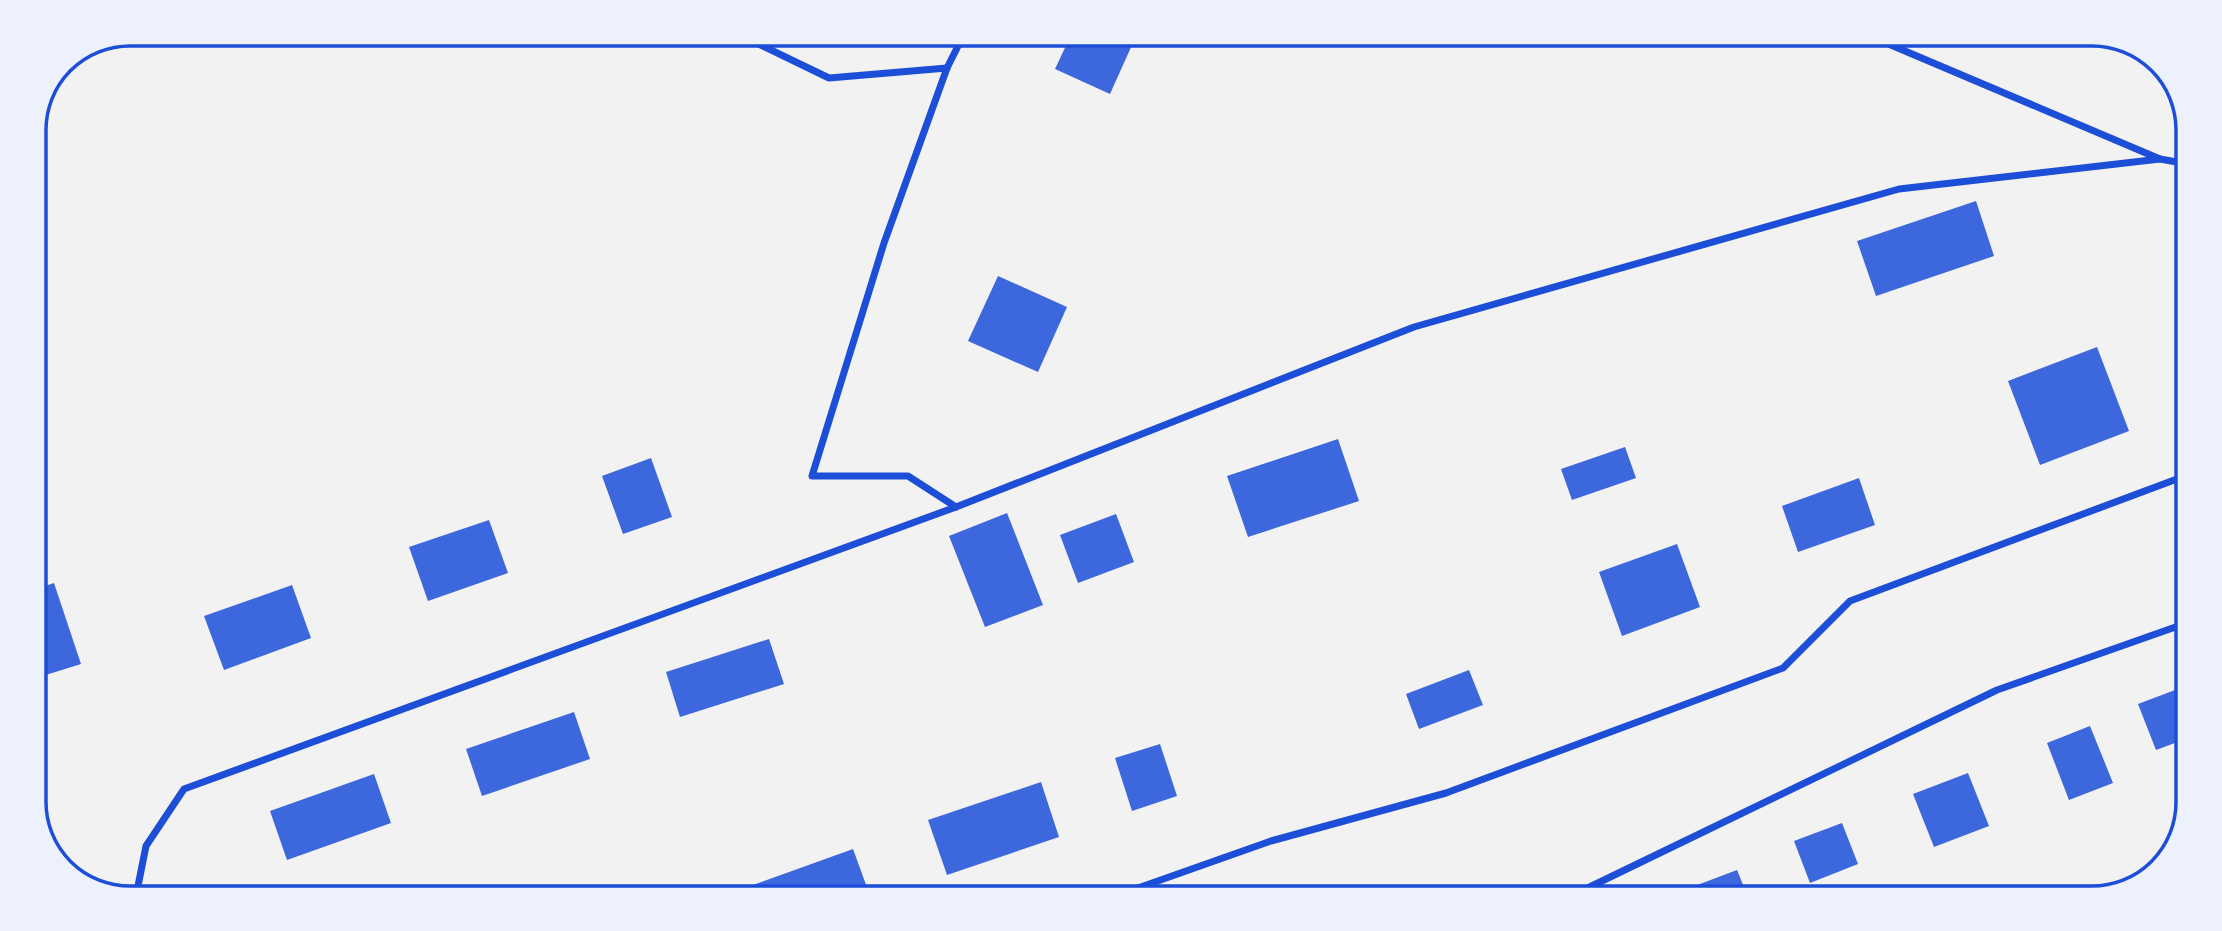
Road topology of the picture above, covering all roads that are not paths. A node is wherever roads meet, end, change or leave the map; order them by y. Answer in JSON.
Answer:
{"nodes":[{"id":1,"x":761,"y":46,"type":"edge"},
{"id":2,"x":957,"y":46,"type":"edge"},
{"id":3,"x":1893,"y":46,"type":"edge"},
{"id":4,"x":947,"y":68,"type":"junction"},
{"id":5,"x":2160,"y":159,"type":"junction"},
{"id":6,"x":2176,"y":162,"type":"edge"},
{"id":7,"x":2176,"y":479,"type":"edge"},
{"id":8,"x":956,"y":507,"type":"junction"},
{"id":9,"x":2176,"y":627,"type":"edge"},
{"id":10,"x":139,"y":886,"type":"edge"},
{"id":11,"x":1143,"y":886,"type":"edge"},
{"id":12,"x":1592,"y":886,"type":"edge"}],
"edges":[{"from":1,"to":4,"type":"street"},
{"from":2,"to":4,"type":"street"},
{"from":3,"to":5,"type":"street"},
{"from":4,"to":8,"type":"street"},
{"from":5,"to":6,"type":"street"},
{"from":5,"to":8,"type":"street"},
{"from":7,"to":11,"type":"street"},
{"from":8,"to":10,"type":"street"},
{"from":9,"to":12,"type":"street"}]}
